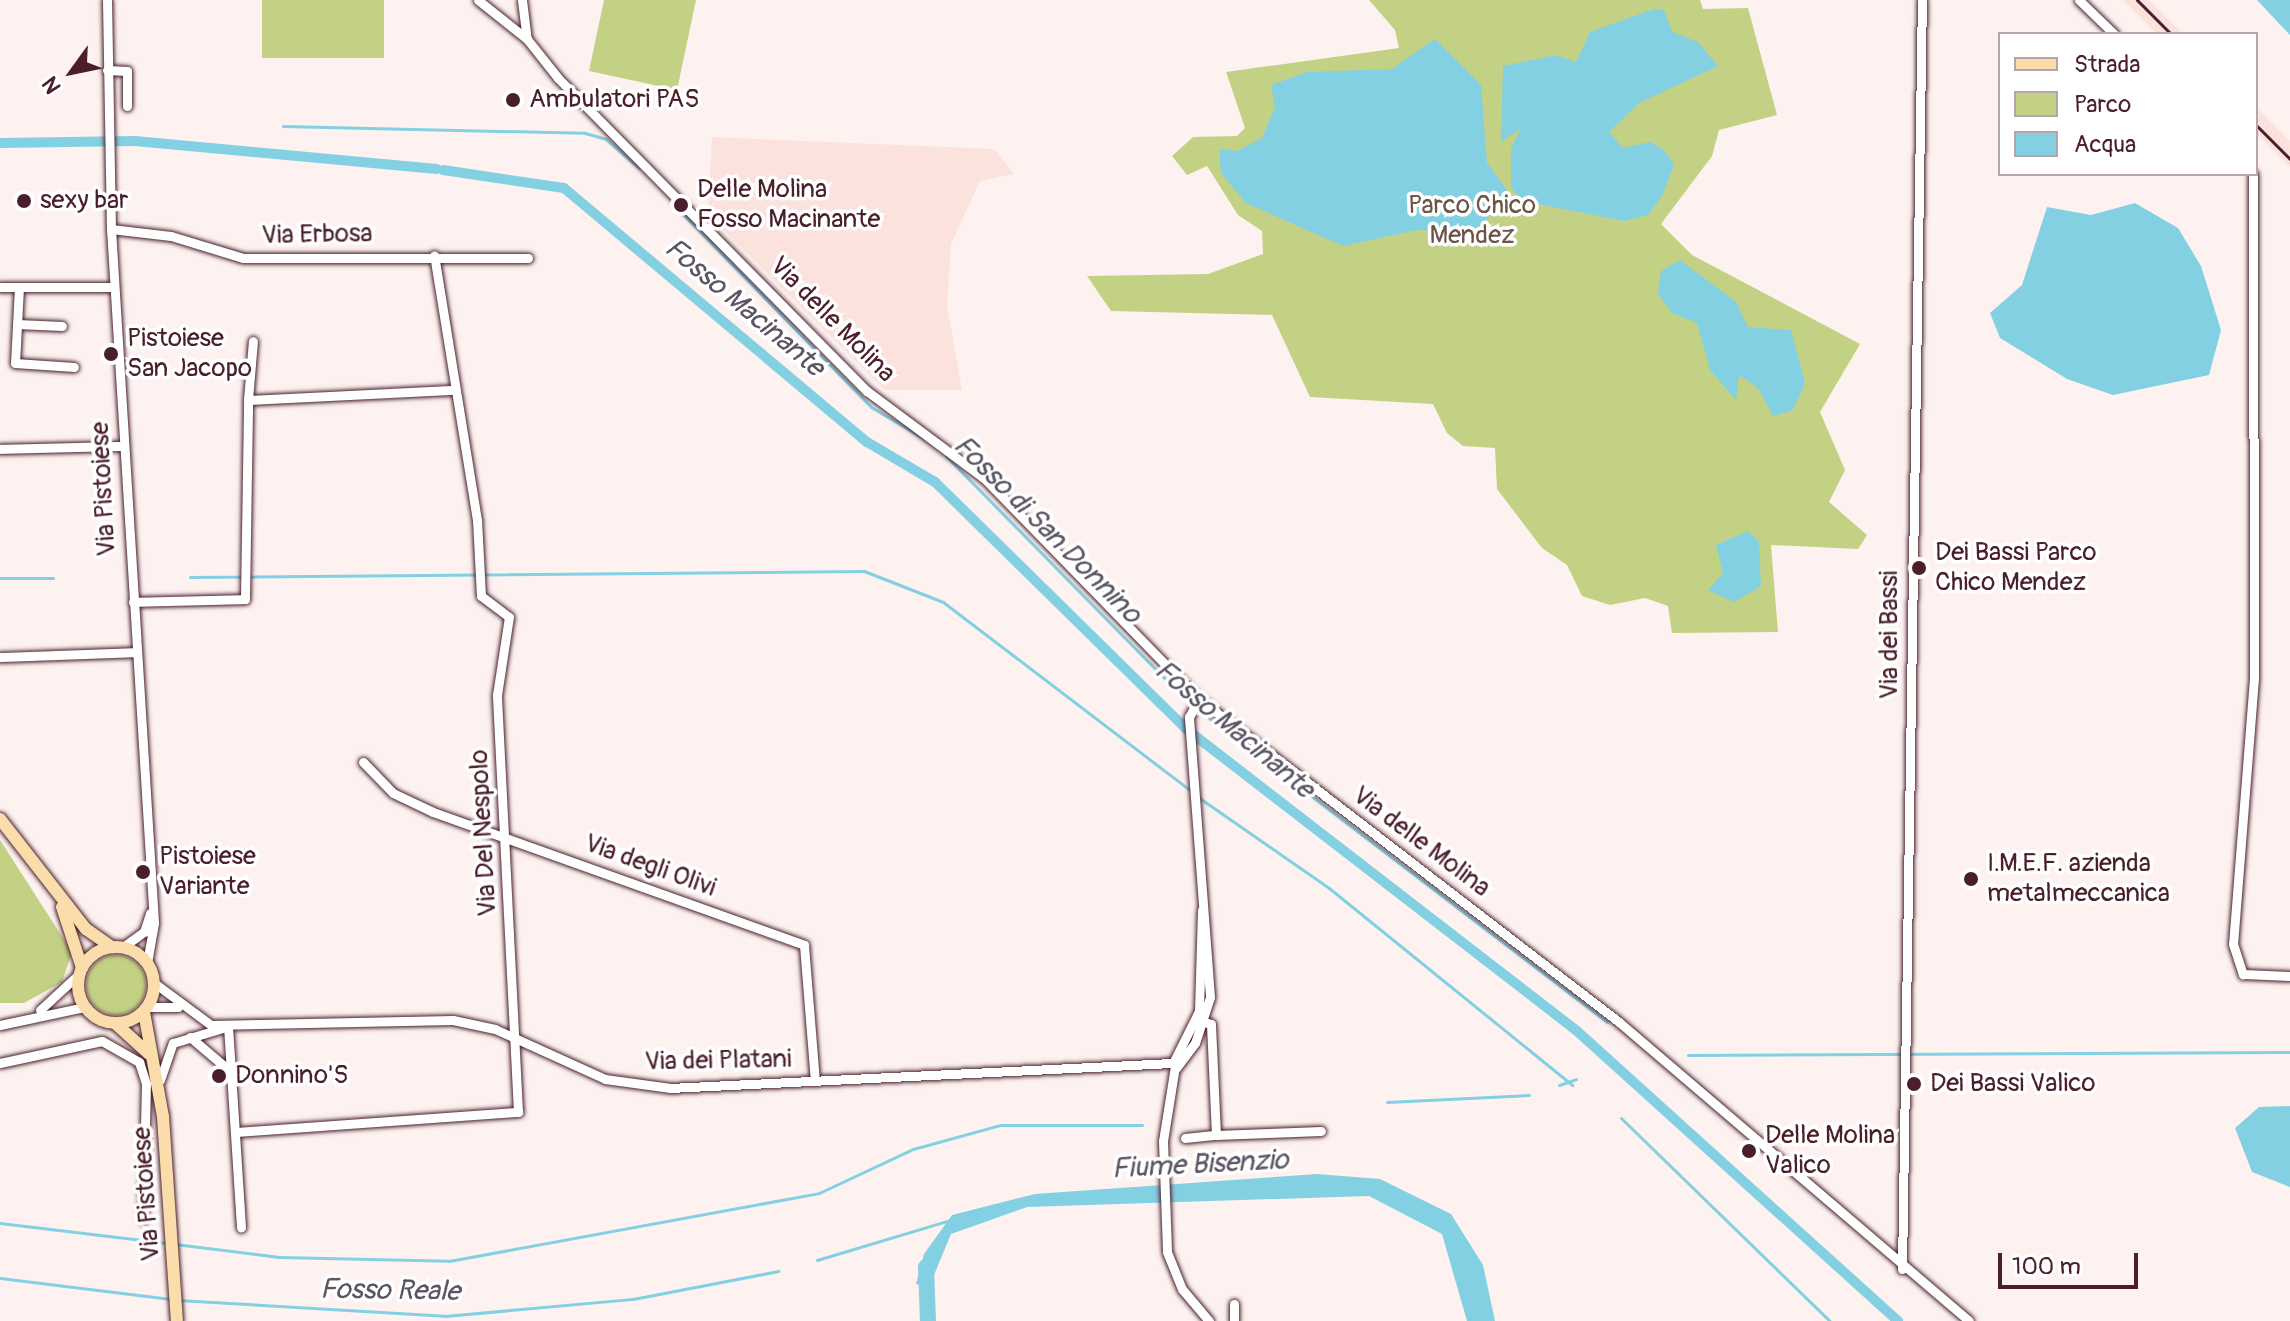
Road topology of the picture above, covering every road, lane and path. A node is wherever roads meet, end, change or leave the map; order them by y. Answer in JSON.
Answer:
{"nodes":[{"id":1,"x":107,"y":0,"type":"edge"},
{"id":2,"x":478,"y":0,"type":"edge"},
{"id":3,"x":522,"y":0,"type":"edge"},
{"id":4,"x":1922,"y":0,"type":"edge"},
{"id":5,"x":2079,"y":0,"type":"edge"},
{"id":6,"x":2112,"y":32,"type":"edge"},
{"id":7,"x":527,"y":39,"type":"junction"},
{"id":8,"x":107,"y":70,"type":"junction"},
{"id":9,"x":127,"y":106,"type":"dead end"},
{"id":10,"x":2253,"y":176,"type":"edge"},
{"id":11,"x":111,"y":229,"type":"junction"},
{"id":12,"x":434,"y":255,"type":"junction"},
{"id":13,"x":528,"y":258,"type":"dead end"},
{"id":14,"x":0,"y":287,"type":"edge"},
{"id":15,"x":19,"y":287,"type":"junction"},
{"id":16,"x":114,"y":287,"type":"junction"},
{"id":17,"x":17,"y":324,"type":"junction"},
{"id":18,"x":62,"y":326,"type":"dead end"},
{"id":19,"x":253,"y":341,"type":"dead end"},
{"id":20,"x":74,"y":367,"type":"dead end"},
{"id":21,"x":451,"y":390,"type":"junction"},
{"id":22,"x":248,"y":400,"type":"junction"},
{"id":23,"x":124,"y":446,"type":"junction"},
{"id":24,"x":0,"y":449,"type":"edge"},
{"id":25,"x":133,"y":602,"type":"junction"},
{"id":26,"x":135,"y":652,"type":"junction"},
{"id":27,"x":0,"y":657,"type":"edge"},
{"id":28,"x":1199,"y":699,"type":"junction"},
{"id":29,"x":363,"y":762,"type":"dead end"},
{"id":30,"x":0,"y":819,"type":"edge"},
{"id":31,"x":507,"y":837,"type":"junction"},
{"id":32,"x":50,"y":886,"type":"junction"},
{"id":33,"x":152,"y":906,"type":"junction"},
{"id":34,"x":117,"y":947,"type":"junction"},
{"id":35,"x":147,"y":963,"type":"junction"},
{"id":36,"x":82,"y":970,"type":"junction"},
{"id":37,"x":2290,"y":976,"type":"edge"},
{"id":38,"x":153,"y":982,"type":"junction"},
{"id":39,"x":85,"y":1007,"type":"junction"},
{"id":40,"x":178,"y":1007,"type":"junction"},
{"id":41,"x":146,"y":1009,"type":"junction"},
{"id":42,"x":32,"y":1014,"type":"junction"},
{"id":43,"x":1200,"y":1021,"type":"junction"},
{"id":44,"x":115,"y":1023,"type":"junction"},
{"id":45,"x":0,"y":1025,"type":"edge"},
{"id":46,"x":228,"y":1026,"type":"junction"},
{"id":47,"x":187,"y":1037,"type":"junction"},
{"id":48,"x":515,"y":1038,"type":"junction"},
{"id":49,"x":0,"y":1063,"type":"edge"},
{"id":50,"x":153,"y":1064,"type":"junction"},
{"id":51,"x":1174,"y":1066,"type":"junction"},
{"id":52,"x":232,"y":1074,"type":"junction"},
{"id":53,"x":815,"y":1081,"type":"junction"},
{"id":54,"x":159,"y":1088,"type":"junction"},
{"id":55,"x":1321,"y":1131,"type":"dead end"},
{"id":56,"x":237,"y":1132,"type":"junction"},
{"id":57,"x":1216,"y":1135,"type":"junction"},
{"id":58,"x":1185,"y":1138,"type":"dead end"},
{"id":59,"x":143,"y":1219,"type":"dead end"},
{"id":60,"x":241,"y":1228,"type":"dead end"},
{"id":61,"x":1902,"y":1269,"type":"junction"},
{"id":62,"x":1234,"y":1304,"type":"dead end"},
{"id":63,"x":177,"y":1321,"type":"edge"},
{"id":64,"x":1209,"y":1321,"type":"edge"},
{"id":65,"x":1234,"y":1321,"type":"edge"},
{"id":66,"x":1969,"y":1321,"type":"edge"}],
"edges":[{"from":1,"to":8,"type":"street","name":"Via Pistoiese"},
{"from":2,"to":7,"type":"street","name":"Via delle Molina"},
{"from":3,"to":7,"type":"street"},
{"from":4,"to":61,"type":"street","name":"Via dei Bassi"},
{"from":5,"to":6,"type":"street"},
{"from":7,"to":28,"type":"street","name":"Via delle Molina"},
{"from":8,"to":9,"type":"street"},
{"from":8,"to":11,"type":"street","name":"Via Pistoiese"},
{"from":10,"to":37,"type":"street"},
{"from":11,"to":12,"type":"street","name":"Via Erbosa"},
{"from":11,"to":16,"type":"street","name":"Via Pistoiese"},
{"from":12,"to":13,"type":"street","name":"Via Erbosa"},
{"from":12,"to":21,"type":"street"},
{"from":14,"to":15,"type":"street"},
{"from":15,"to":16,"type":"street"},
{"from":15,"to":17,"type":"street"},
{"from":16,"to":23,"type":"street","name":"Via Pistoiese"},
{"from":17,"to":18,"type":"street"},
{"from":17,"to":20,"type":"street"},
{"from":19,"to":22,"type":"street"},
{"from":21,"to":22,"type":"street"},
{"from":21,"to":31,"type":"street","name":"Via Del Nespolo"},
{"from":22,"to":25,"type":"street"},
{"from":23,"to":24,"type":"street"},
{"from":23,"to":25,"type":"street","name":"Via Pistoiese"},
{"from":25,"to":26,"type":"street","name":"Via Pistoiese"},
{"from":26,"to":27,"type":"street"},
{"from":26,"to":33,"type":"street","name":"Via Pistoiese"},
{"from":28,"to":43,"type":"street"},
{"from":28,"to":61,"type":"street","name":"Via delle Molina"},
{"from":29,"to":31,"type":"street","name":"Via degli Olivi"},
{"from":30,"to":32,"type":"main road"},
{"from":31,"to":48,"type":"street","name":"Via Del Nespolo"},
{"from":31,"to":53,"type":"street","name":"Via degli Olivi"},
{"from":32,"to":34,"type":"main road"},
{"from":32,"to":36,"type":"main road"},
{"from":33,"to":34,"type":"street"},
{"from":33,"to":35,"type":"street","name":"Via Pistoiese"},
{"from":34,"to":35,"type":"main road"},
{"from":34,"to":36,"type":"main road"},
{"from":35,"to":38,"type":"main road","name":"Via Pistoiese"},
{"from":36,"to":39,"type":"main road"},
{"from":36,"to":42,"type":"street"},
{"from":38,"to":40,"type":"street","name":"Via dei Platani"},
{"from":38,"to":41,"type":"main road","name":"Via Pistoiese"},
{"from":39,"to":42,"type":"street"},
{"from":39,"to":44,"type":"main road","name":"Via Pistoiese"},
{"from":40,"to":41,"type":"street","name":"Via dei Platani"},
{"from":40,"to":46,"type":"street","name":"Via dei Platani"},
{"from":41,"to":44,"type":"main road"},
{"from":41,"to":50,"type":"main road","name":"Via Pistoiese"},
{"from":42,"to":45,"type":"street"},
{"from":43,"to":51,"type":"street"},
{"from":43,"to":57,"type":"street"},
{"from":44,"to":50,"type":"main road","name":"Via Pistoiese"},
{"from":46,"to":47,"type":"street","name":"Via dei Platani"},
{"from":46,"to":48,"type":"street","name":"Via dei Platani"},
{"from":46,"to":52,"type":"street"},
{"from":47,"to":52,"type":"street"},
{"from":47,"to":54,"type":"street"},
{"from":48,"to":53,"type":"street","name":"Via dei Platani"},
{"from":48,"to":56,"type":"street","name":"Via Del Nespolo"},
{"from":49,"to":59,"type":"street","name":"Via Pistoiese"},
{"from":50,"to":54,"type":"main road","name":"Via Pistoiese"},
{"from":51,"to":53,"type":"street","name":"Via dei Platani"},
{"from":51,"to":64,"type":"street"},
{"from":52,"to":56,"type":"street"},
{"from":54,"to":63,"type":"main road","name":"Via Pistoiese"},
{"from":55,"to":57,"type":"street"},
{"from":56,"to":60,"type":"street"},
{"from":57,"to":58,"type":"street"},
{"from":61,"to":66,"type":"street","name":"Via delle Molina"},
{"from":62,"to":65,"type":"street"}]}
